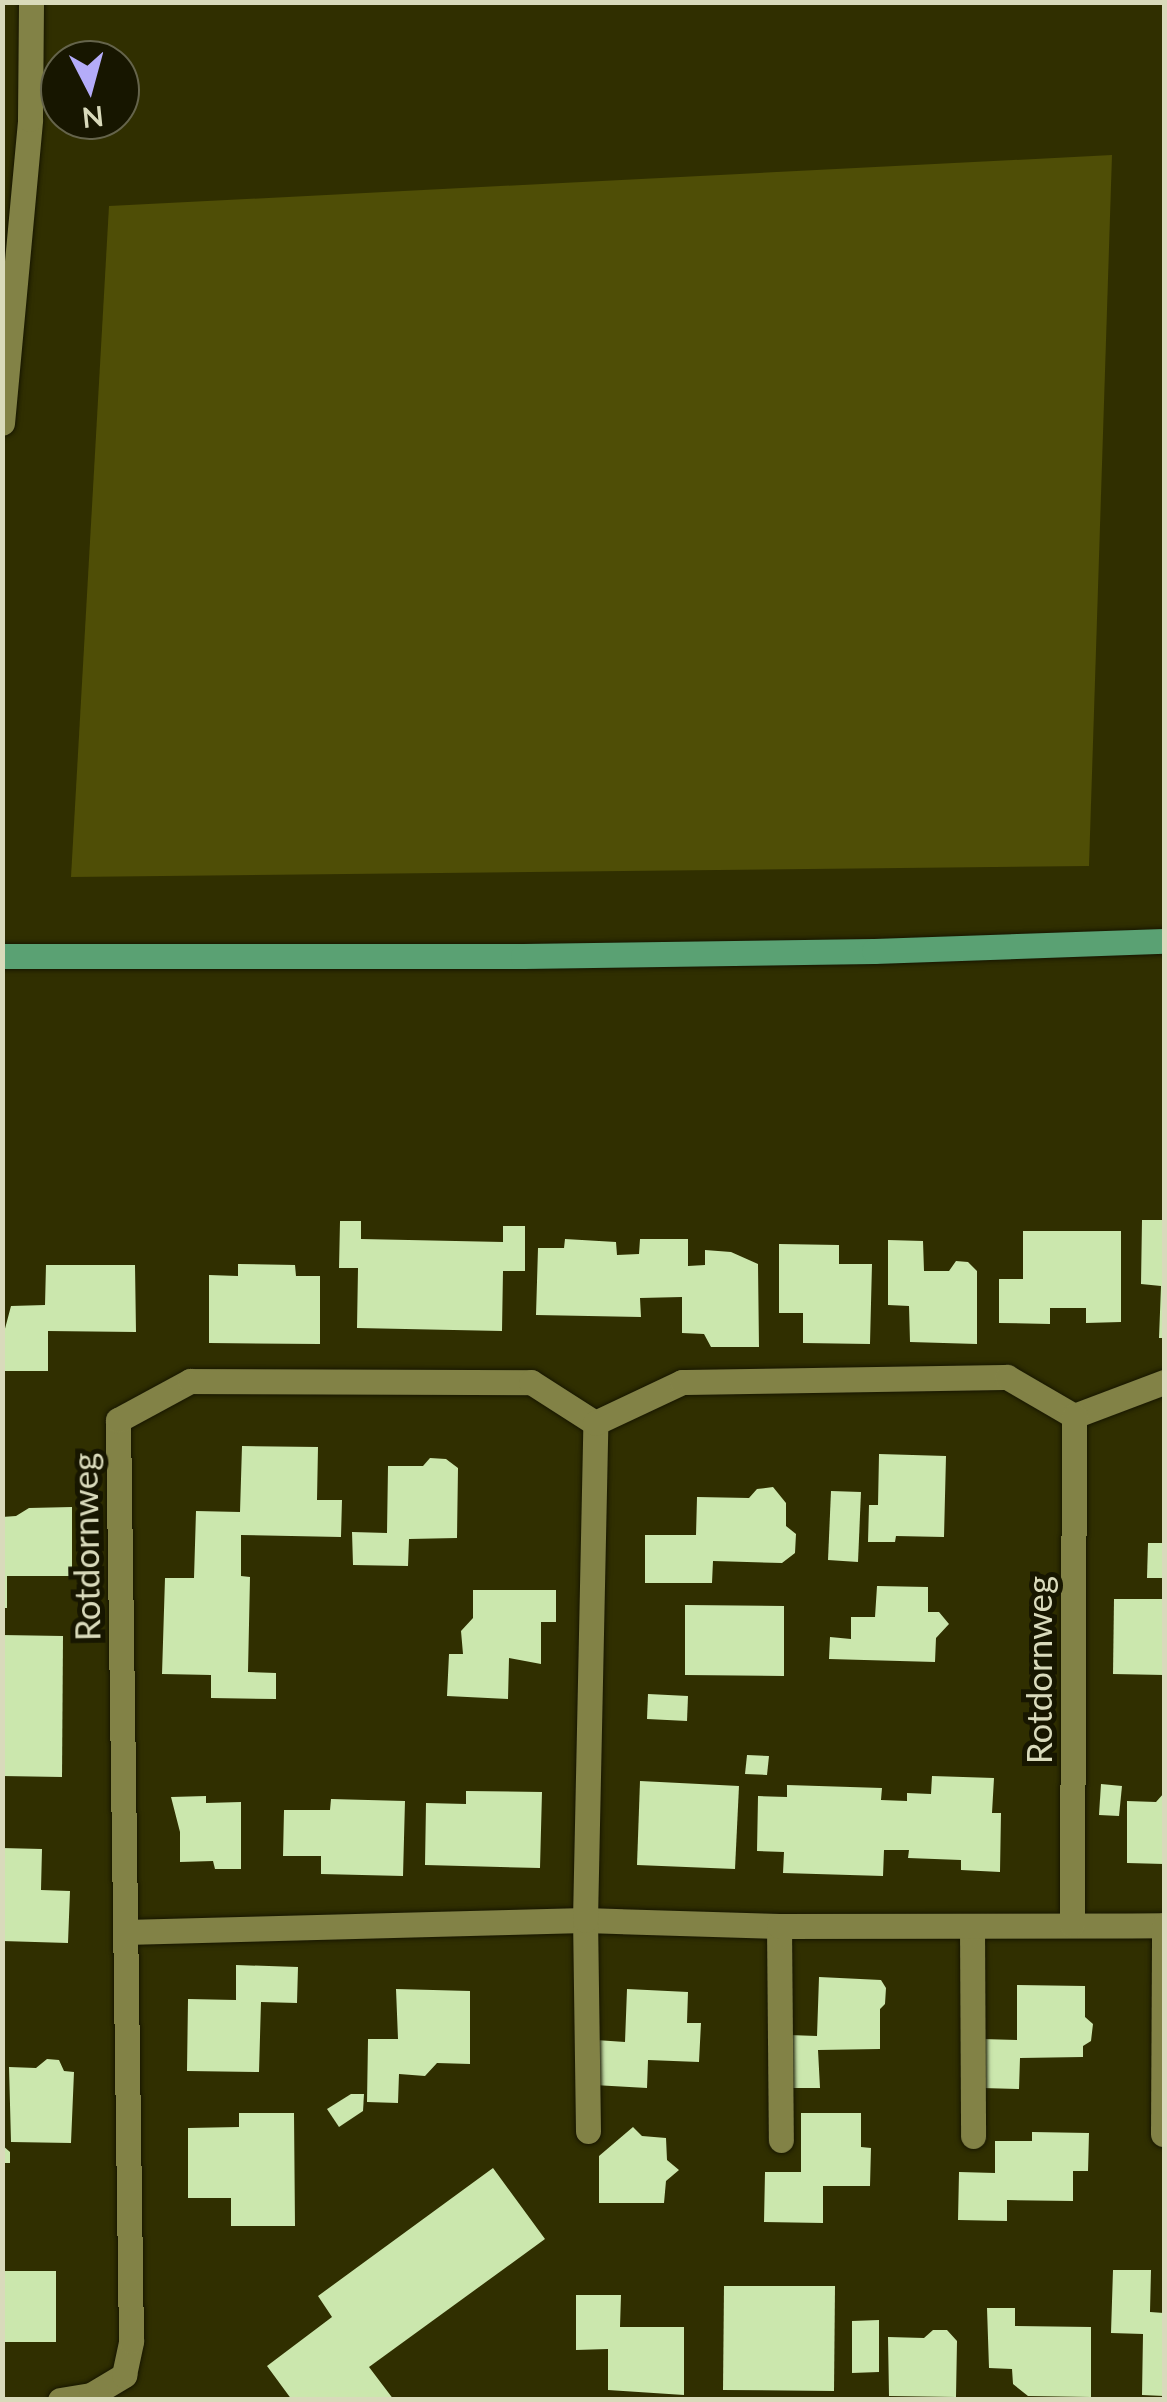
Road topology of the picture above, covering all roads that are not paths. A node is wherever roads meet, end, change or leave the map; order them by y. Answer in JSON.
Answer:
{"nodes":[{"id":1,"x":31,"y":2,"type":"edge"},
{"id":2,"x":2,"y":423,"type":"edge"},
{"id":3,"x":1164,"y":941,"type":"edge"},
{"id":4,"x":2,"y":956,"type":"edge"},
{"id":5,"x":1164,"y":1382,"type":"edge"},
{"id":6,"x":1074,"y":1416,"type":"junction"},
{"id":7,"x":595,"y":1423,"type":"junction"},
{"id":8,"x":586,"y":1920,"type":"junction"},
{"id":9,"x":1072,"y":1925,"type":"junction"},
{"id":10,"x":1164,"y":1925,"type":"edge"},
{"id":11,"x":778,"y":1926,"type":"junction"},
{"id":12,"x":972,"y":1927,"type":"junction"},
{"id":13,"x":125,"y":1932,"type":"junction"},
{"id":14,"x":588,"y":2131,"type":"dead end"},
{"id":15,"x":1163,"y":2134,"type":"edge"},
{"id":16,"x":973,"y":2136,"type":"dead end"},
{"id":17,"x":781,"y":2140,"type":"dead end"},
{"id":18,"x":60,"y":2400,"type":"edge"}],
"edges":[{"from":1,"to":2,"type":"street"},
{"from":3,"to":4,"type":"main road"},
{"from":5,"to":6,"type":"street"},
{"from":6,"to":7,"type":"street"},
{"from":6,"to":9,"type":"street","name":"Rotdornweg"},
{"from":7,"to":8,"type":"street"},
{"from":7,"to":13,"type":"street","name":"Rotdornweg"},
{"from":8,"to":11,"type":"street"},
{"from":8,"to":13,"type":"street"},
{"from":8,"to":14,"type":"street"},
{"from":9,"to":10,"type":"street"},
{"from":9,"to":12,"type":"street"},
{"from":10,"to":15,"type":"street"},
{"from":11,"to":12,"type":"street"},
{"from":11,"to":17,"type":"street"},
{"from":12,"to":16,"type":"street"},
{"from":13,"to":18,"type":"street","name":"Rotdornweg"}]}
